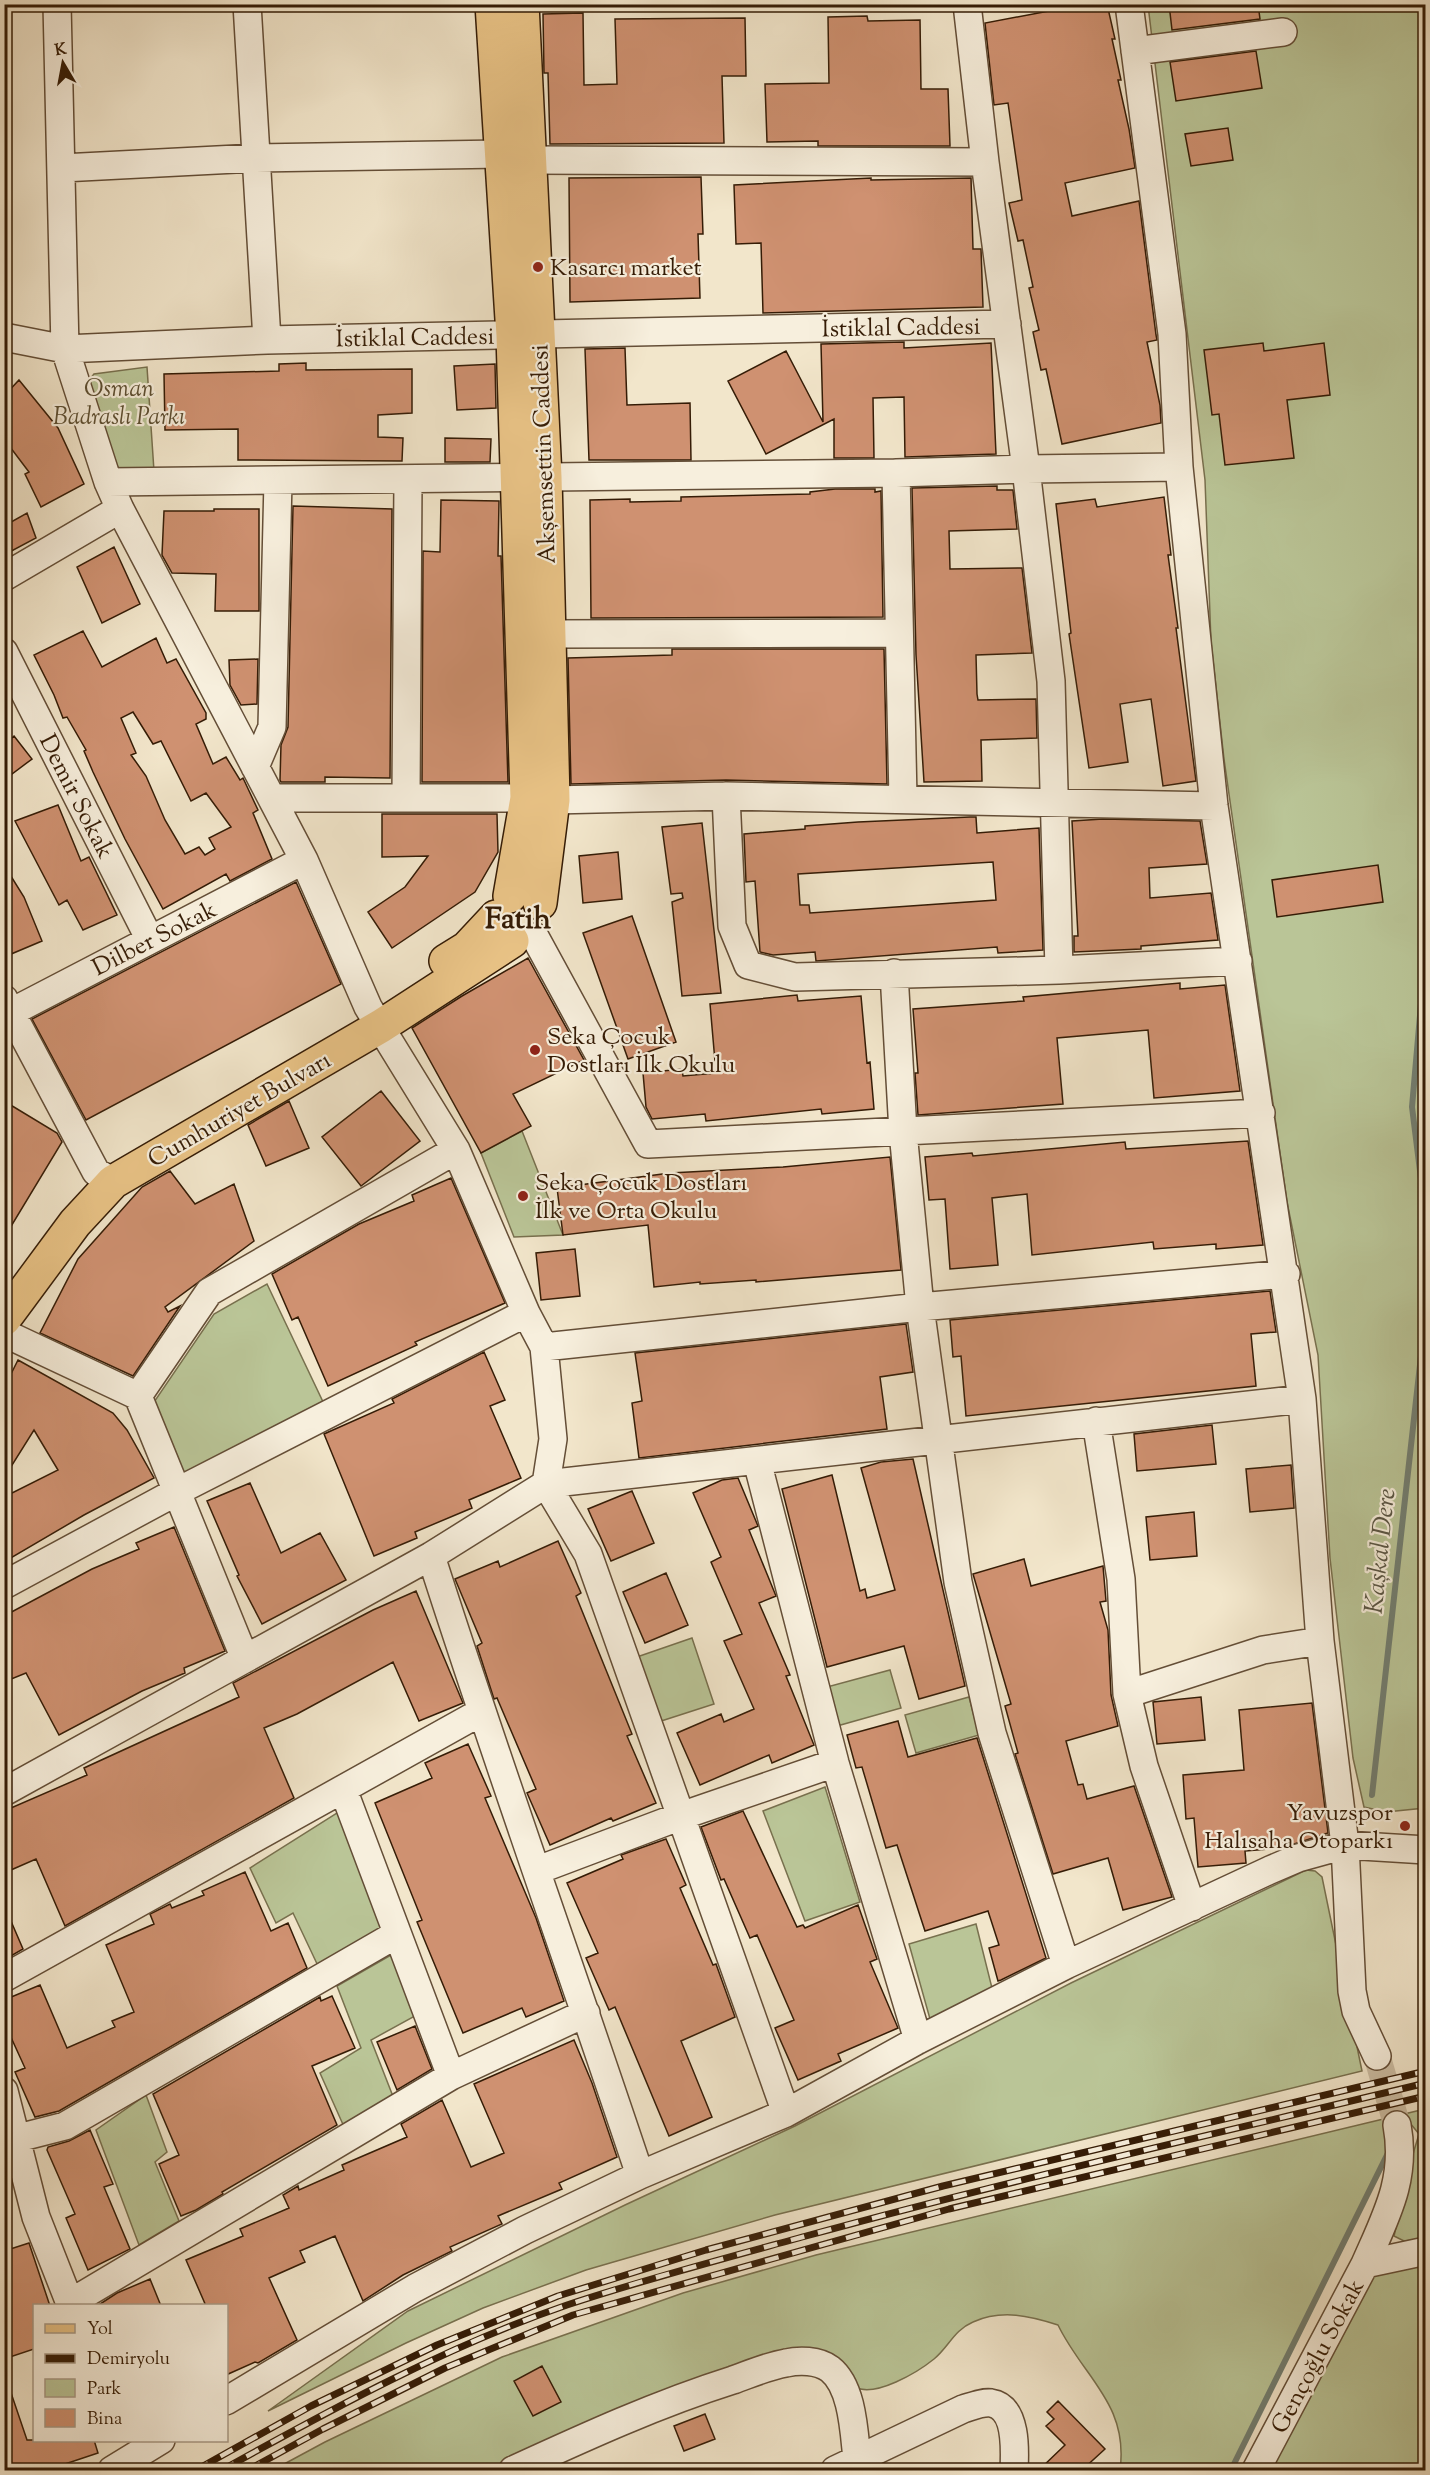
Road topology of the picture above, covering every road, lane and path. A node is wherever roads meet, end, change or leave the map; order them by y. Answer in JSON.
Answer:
{"nodes":[{"id":1,"x":57,"y":4,"type":"edge"},
{"id":2,"x":247,"y":4,"type":"edge"},
{"id":3,"x":492,"y":4,"type":"edge"},
{"id":4,"x":522,"y":4,"type":"edge"},
{"id":5,"x":967,"y":4,"type":"edge"},
{"id":6,"x":1129,"y":4,"type":"edge"},
{"id":7,"x":1283,"y":32,"type":"dead end"},
{"id":8,"x":1135,"y":51,"type":"junction"},
{"id":9,"x":516,"y":157,"type":"junction"},
{"id":10,"x":256,"y":158,"type":"junction"},
{"id":11,"x":984,"y":162,"type":"junction"},
{"id":12,"x":62,"y":168,"type":"junction"},
{"id":13,"x":1006,"y":324,"type":"junction"},
{"id":14,"x":525,"y":335,"type":"junction"},
{"id":15,"x":4,"y":337,"type":"edge"},
{"id":16,"x":267,"y":339,"type":"junction"},
{"id":17,"x":65,"y":349,"type":"junction"},
{"id":18,"x":1179,"y":468,"type":"junction"},
{"id":19,"x":1026,"y":469,"type":"junction"},
{"id":20,"x":896,"y":473,"type":"junction"},
{"id":21,"x":531,"y":478,"type":"junction"},
{"id":22,"x":408,"y":479,"type":"junction"},
{"id":23,"x":278,"y":481,"type":"junction"},
{"id":24,"x":108,"y":483,"type":"junction"},
{"id":25,"x":120,"y":509,"type":"junction"},
{"id":26,"x":4,"y":577,"type":"edge"},
{"id":27,"x":899,"y":633,"type":"junction"},
{"id":28,"x":549,"y":634,"type":"junction"},
{"id":29,"x":4,"y":652,"type":"edge"},
{"id":30,"x":17,"y":698,"type":"edge"},
{"id":31,"x":255,"y":766,"type":"junction"},
{"id":32,"x":726,"y":796,"type":"junction"},
{"id":33,"x":272,"y":798,"type":"junction"},
{"id":34,"x":406,"y":798,"type":"junction"},
{"id":35,"x":540,"y":799,"type":"junction"},
{"id":36,"x":903,"y":799,"type":"junction"},
{"id":37,"x":1055,"y":801,"type":"junction"},
{"id":38,"x":1214,"y":806,"type":"junction"},
{"id":39,"x":304,"y":860,"type":"junction"},
{"id":40,"x":519,"y":919,"type":"junction"},
{"id":41,"x":150,"y":940,"type":"junction"},
{"id":42,"x":1238,"y":961,"type":"junction"},
{"id":43,"x":1059,"y":970,"type":"junction"},
{"id":44,"x":894,"y":973,"type":"junction"},
{"id":45,"x":7,"y":1009,"type":"edge"},
{"id":46,"x":374,"y":1016,"type":"junction"},
{"id":47,"x":1261,"y":1113,"type":"junction"},
{"id":48,"x":903,"y":1132,"type":"junction"},
{"id":49,"x":456,"y":1150,"type":"junction"},
{"id":50,"x":104,"y":1177,"type":"junction"},
{"id":51,"x":1286,"y":1274,"type":"junction"},
{"id":52,"x":4,"y":1280,"type":"edge"},
{"id":53,"x":920,"y":1307,"type":"junction"},
{"id":54,"x":526,"y":1313,"type":"junction"},
{"id":55,"x":4,"y":1319,"type":"edge"},
{"id":56,"x":4,"y":1333,"type":"edge"},
{"id":57,"x":544,"y":1347,"type":"junction"},
{"id":58,"x":138,"y":1396,"type":"junction"},
{"id":59,"x":1302,"y":1399,"type":"junction"},
{"id":60,"x":1096,"y":1421,"type":"junction"},
{"id":61,"x":939,"y":1440,"type":"junction"},
{"id":62,"x":758,"y":1461,"type":"junction"},
{"id":63,"x":546,"y":1484,"type":"junction"},
{"id":64,"x":176,"y":1492,"type":"junction"},
{"id":65,"x":431,"y":1556,"type":"junction"},
{"id":66,"x":4,"y":1585,"type":"edge"},
{"id":67,"x":1320,"y":1641,"type":"junction"},
{"id":68,"x":245,"y":1659,"type":"junction"},
{"id":69,"x":1127,"y":1694,"type":"junction"},
{"id":70,"x":481,"y":1712,"type":"junction"},
{"id":71,"x":835,"y":1762,"type":"junction"},
{"id":72,"x":343,"y":1790,"type":"junction"},
{"id":73,"x":4,"y":1792,"type":"edge"},
{"id":74,"x":681,"y":1816,"type":"junction"},
{"id":75,"x":1345,"y":1845,"type":"junction"},
{"id":76,"x":1425,"y":1850,"type":"edge"},
{"id":77,"x":537,"y":1870,"type":"junction"},
{"id":78,"x":1192,"y":1906,"type":"junction"},
{"id":79,"x":397,"y":1934,"type":"junction"},
{"id":80,"x":1066,"y":1965,"type":"junction"},
{"id":81,"x":4,"y":1978,"type":"edge"},
{"id":82,"x":586,"y":2013,"type":"junction"},
{"id":83,"x":918,"y":2040,"type":"junction"},
{"id":84,"x":1377,"y":2056,"type":"tunnel mouth"},
{"id":85,"x":451,"y":2076,"type":"junction"},
{"id":86,"x":4,"y":2091,"type":"edge"},
{"id":87,"x":786,"y":2113,"type":"junction"},
{"id":88,"x":1397,"y":2125,"type":"tunnel mouth"},
{"id":89,"x":18,"y":2138,"type":"junction"},
{"id":90,"x":640,"y":2175,"type":"junction"},
{"id":91,"x":1425,"y":2251,"type":"edge"},
{"id":92,"x":1365,"y":2264,"type":"junction"},
{"id":93,"x":71,"y":2304,"type":"edge"},
{"id":94,"x":228,"y":2400,"type":"edge"},
{"id":95,"x":156,"y":2442,"type":"edge"},
{"id":96,"x":119,"y":2457,"type":"edge"},
{"id":97,"x":846,"y":2465,"type":"edge"},
{"id":98,"x":513,"y":2470,"type":"edge"},
{"id":99,"x":1014,"y":2470,"type":"edge"},
{"id":100,"x":1256,"y":2470,"type":"edge"}],
"edges":[{"from":1,"to":12,"type":"street"},
{"from":2,"to":10,"type":"street"},
{"from":3,"to":9,"type":"main road","name":"Akşemsettin Caddesi"},
{"from":4,"to":9,"type":"main road","name":"Akşemsettin Caddesi"},
{"from":5,"to":11,"type":"street"},
{"from":6,"to":8,"type":"street"},
{"from":7,"to":8,"type":"street"},
{"from":8,"to":18,"type":"street"},
{"from":9,"to":10,"type":"street"},
{"from":9,"to":11,"type":"street"},
{"from":9,"to":14,"type":"main road","name":"Akşemsettin Caddesi"},
{"from":10,"to":12,"type":"street"},
{"from":10,"to":16,"type":"street"},
{"from":11,"to":13,"type":"street"},
{"from":12,"to":17,"type":"street"},
{"from":13,"to":14,"type":"street","name":"İstiklal Caddesi"},
{"from":13,"to":19,"type":"street"},
{"from":14,"to":16,"type":"street","name":"İstiklal Caddesi"},
{"from":14,"to":21,"type":"main road","name":"Akşemsettin Caddesi"},
{"from":15,"to":17,"type":"street","name":"İstiklal Caddesi"},
{"from":16,"to":17,"type":"street","name":"İstiklal Caddesi"},
{"from":17,"to":24,"type":"street"},
{"from":18,"to":19,"type":"street"},
{"from":18,"to":38,"type":"street"},
{"from":19,"to":20,"type":"street"},
{"from":19,"to":37,"type":"street"},
{"from":20,"to":21,"type":"street"},
{"from":20,"to":27,"type":"street"},
{"from":21,"to":22,"type":"street"},
{"from":21,"to":28,"type":"main road","name":"Akşemsettin Caddesi"},
{"from":21,"to":35,"type":"main road","name":"Akşemsettin Caddesi"},
{"from":22,"to":23,"type":"street"},
{"from":22,"to":34,"type":"street"},
{"from":23,"to":24,"type":"street"},
{"from":23,"to":31,"type":"street"},
{"from":24,"to":25,"type":"street"},
{"from":25,"to":26,"type":"street"},
{"from":25,"to":31,"type":"street"},
{"from":27,"to":28,"type":"street"},
{"from":27,"to":36,"type":"street"},
{"from":28,"to":35,"type":"main road","name":"Akşemsettin Caddesi"},
{"from":29,"to":30,"type":"street","name":"Demir Sokak"},
{"from":30,"to":41,"type":"street","name":"Demir Sokak"},
{"from":31,"to":33,"type":"street"},
{"from":32,"to":35,"type":"street"},
{"from":32,"to":36,"type":"street"},
{"from":32,"to":44,"type":"street"},
{"from":33,"to":34,"type":"street"},
{"from":33,"to":39,"type":"street"},
{"from":34,"to":35,"type":"street"},
{"from":35,"to":40,"type":"main road","name":"Akşemsettin Caddesi"},
{"from":36,"to":37,"type":"street"},
{"from":37,"to":38,"type":"street"},
{"from":37,"to":43,"type":"street"},
{"from":38,"to":42,"type":"street"},
{"from":39,"to":41,"type":"street","name":"Dilber Sokak"},
{"from":39,"to":46,"type":"street"},
{"from":40,"to":46,"type":"main road","name":"Cumhuriyet Bulvarı"},
{"from":40,"to":48,"type":"street"},
{"from":41,"to":45,"type":"street","name":"Dilber Sokak"},
{"from":42,"to":43,"type":"street"},
{"from":42,"to":47,"type":"street"},
{"from":43,"to":44,"type":"street"},
{"from":44,"to":48,"type":"street"},
{"from":45,"to":50,"type":"street"},
{"from":46,"to":49,"type":"street"},
{"from":46,"to":50,"type":"main road","name":"Cumhuriyet Bulvarı"},
{"from":47,"to":48,"type":"street"},
{"from":47,"to":51,"type":"street"},
{"from":48,"to":53,"type":"street"},
{"from":49,"to":54,"type":"street"},
{"from":49,"to":58,"type":"street"},
{"from":50,"to":52,"type":"main road","name":"Cumhuriyet Bulvarı"},
{"from":50,"to":55,"type":"main road","name":"Cumhuriyet Bulvarı"},
{"from":51,"to":53,"type":"street"},
{"from":51,"to":59,"type":"street"},
{"from":53,"to":57,"type":"street"},
{"from":53,"to":61,"type":"street"},
{"from":54,"to":57,"type":"street"},
{"from":54,"to":64,"type":"street"},
{"from":56,"to":58,"type":"street"},
{"from":57,"to":63,"type":"street"},
{"from":58,"to":64,"type":"street"},
{"from":59,"to":60,"type":"street"},
{"from":59,"to":67,"type":"street"},
{"from":60,"to":61,"type":"street"},
{"from":60,"to":69,"type":"street"},
{"from":61,"to":62,"type":"street"},
{"from":61,"to":80,"type":"street"},
{"from":62,"to":63,"type":"street"},
{"from":62,"to":71,"type":"street"},
{"from":63,"to":65,"type":"street"},
{"from":63,"to":74,"type":"street"},
{"from":64,"to":66,"type":"street"},
{"from":64,"to":68,"type":"street"},
{"from":65,"to":68,"type":"street"},
{"from":65,"to":70,"type":"street"},
{"from":67,"to":69,"type":"street"},
{"from":67,"to":75,"type":"street"},
{"from":68,"to":73,"type":"street"},
{"from":69,"to":78,"type":"street"},
{"from":70,"to":72,"type":"street"},
{"from":70,"to":77,"type":"street"},
{"from":71,"to":74,"type":"street"},
{"from":71,"to":83,"type":"street"},
{"from":72,"to":79,"type":"street"},
{"from":72,"to":81,"type":"street"},
{"from":74,"to":77,"type":"street"},
{"from":74,"to":87,"type":"street"},
{"from":75,"to":76,"type":"street"},
{"from":75,"to":78,"type":"street"},
{"from":75,"to":84,"type":"street"},
{"from":77,"to":82,"type":"street"},
{"from":78,"to":80,"type":"street"},
{"from":79,"to":85,"type":"street"},
{"from":79,"to":89,"type":"street"},
{"from":80,"to":83,"type":"street"},
{"from":82,"to":85,"type":"street"},
{"from":82,"to":90,"type":"street"},
{"from":83,"to":87,"type":"street"},
{"from":85,"to":93,"type":"street"},
{"from":86,"to":89,"type":"street"},
{"from":87,"to":90,"type":"street"},
{"from":88,"to":92,"type":"street"},
{"from":89,"to":93,"type":"street"},
{"from":90,"to":94,"type":"street"},
{"from":91,"to":92,"type":"street","name":"Gençoğlu Sokak"},
{"from":92,"to":100,"type":"street","name":"Gençoğlu Sokak"},
{"from":95,"to":96,"type":"street"},
{"from":97,"to":98,"type":"street"},
{"from":97,"to":99,"type":"street"}]}
